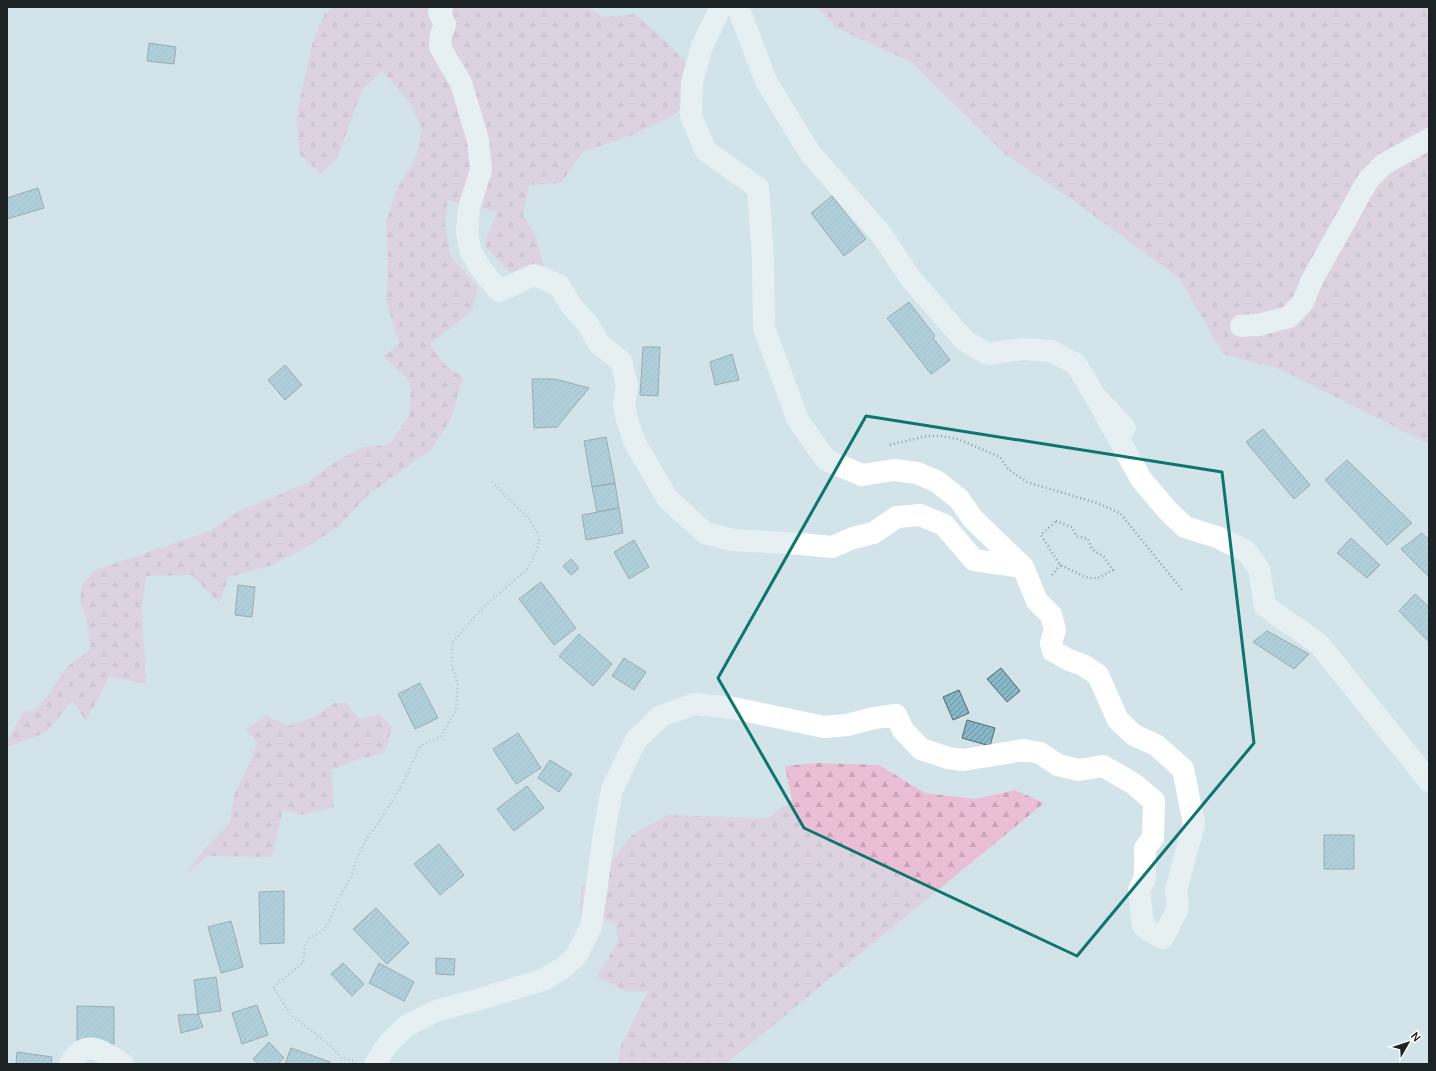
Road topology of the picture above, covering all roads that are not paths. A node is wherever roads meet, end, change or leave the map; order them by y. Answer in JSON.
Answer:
{"nodes":[{"id":1,"x":442,"y":7,"type":"edge"},
{"id":2,"x":721,"y":7,"type":"edge"},
{"id":3,"x":738,"y":7,"type":"edge"},
{"id":4,"x":1429,"y":139,"type":"edge"},
{"id":5,"x":1241,"y":326,"type":"dead end"},
{"id":6,"x":1095,"y":396,"type":"junction"},
{"id":7,"x":1126,"y":428,"type":"dead end"},
{"id":8,"x":1023,"y":567,"type":"junction"},
{"id":9,"x":1429,"y":781,"type":"edge"},
{"id":10,"x":70,"y":1064,"type":"edge"},
{"id":11,"x":123,"y":1064,"type":"edge"},
{"id":12,"x":375,"y":1064,"type":"edge"}],
"edges":[{"from":1,"to":8,"type":"street"},
{"from":2,"to":8,"type":"street"},
{"from":3,"to":6,"type":"street"},
{"from":4,"to":5,"type":"street"},
{"from":6,"to":7,"type":"street"},
{"from":6,"to":9,"type":"street"},
{"from":8,"to":12,"type":"street"},
{"from":10,"to":11,"type":"street"}]}
